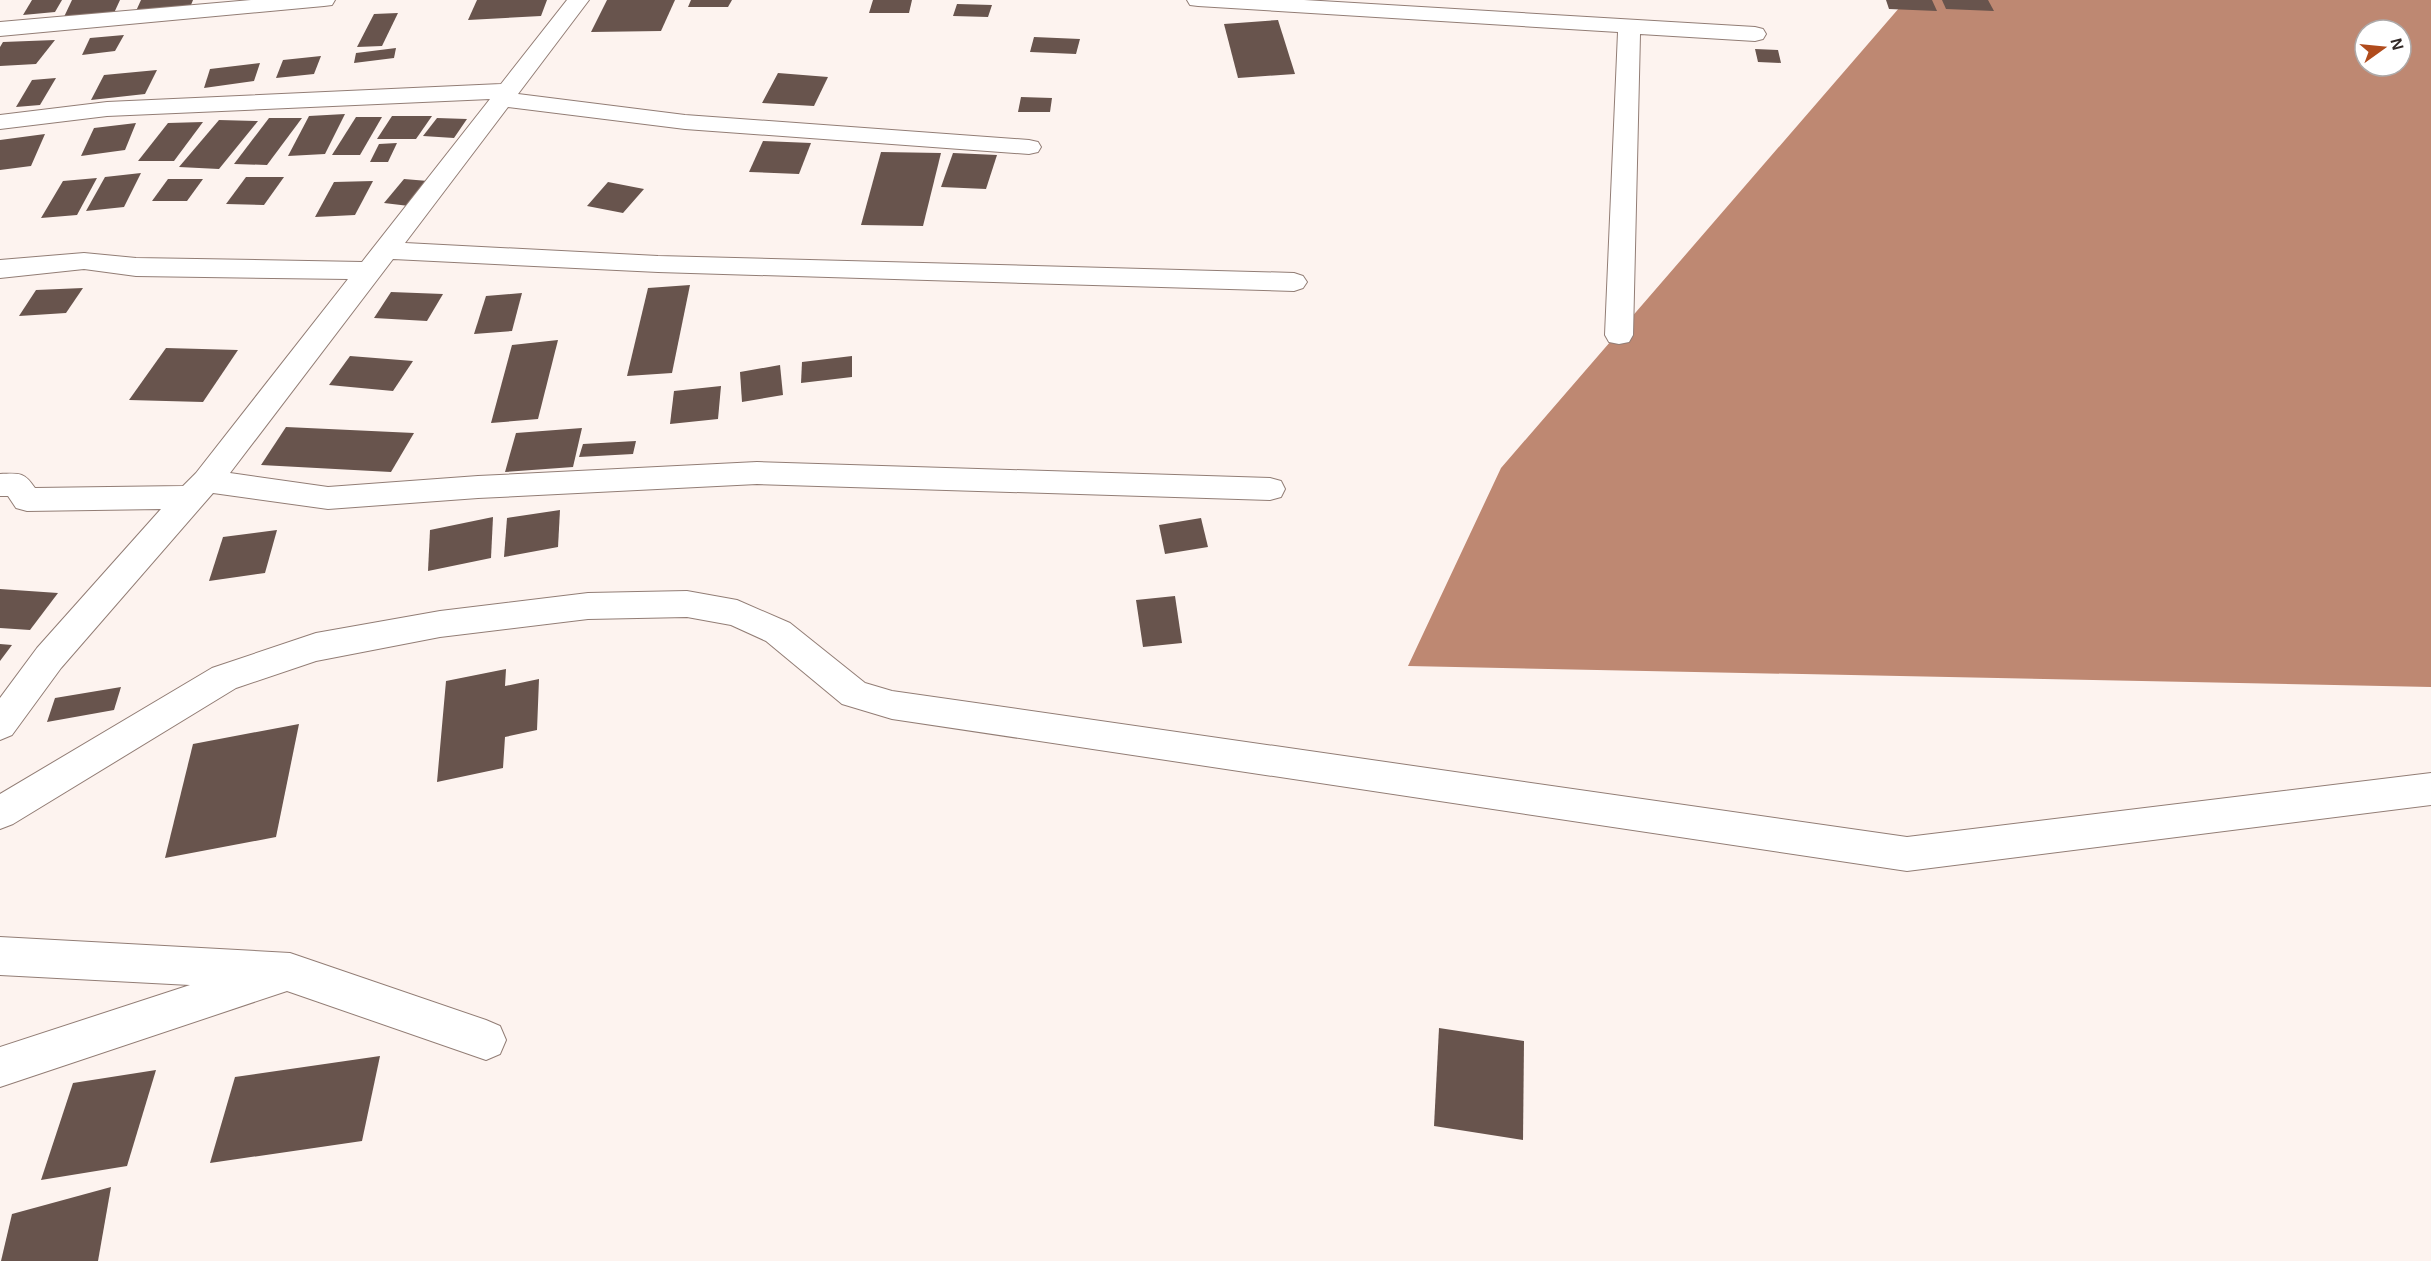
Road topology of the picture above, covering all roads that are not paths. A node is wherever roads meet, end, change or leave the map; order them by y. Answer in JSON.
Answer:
{"nodes":[{"id":1,"x":324,"y":0,"type":"edge"},
{"id":2,"x":578,"y":0,"type":"edge"},
{"id":3,"x":1198,"y":0,"type":"edge"},
{"id":4,"x":1629,"y":26,"type":"junction"},
{"id":5,"x":0,"y":29,"type":"edge"},
{"id":6,"x":1755,"y":34,"type":"dead end"},
{"id":7,"x":505,"y":95,"type":"junction"},
{"id":8,"x":0,"y":122,"type":"edge"},
{"id":9,"x":1029,"y":147,"type":"dead end"},
{"id":10,"x":377,"y":260,"type":"junction"},
{"id":11,"x":0,"y":269,"type":"edge"},
{"id":12,"x":1294,"y":282,"type":"dead end"},
{"id":13,"x":1619,"y":335,"type":"dead end"},
{"id":14,"x":198,"y":489,"type":"junction"},
{"id":15,"x":1270,"y":489,"type":"dead end"},
{"id":16,"x":5,"y":490,"type":"edge"},
{"id":17,"x":0,"y":725,"type":"edge"},
{"id":18,"x":2431,"y":789,"type":"edge"},
{"id":19,"x":0,"y":813,"type":"edge"},
{"id":20,"x":0,"y":956,"type":"edge"},
{"id":21,"x":290,"y":972,"type":"junction"},
{"id":22,"x":486,"y":1040,"type":"dead end"},
{"id":23,"x":0,"y":1067,"type":"edge"}],
"edges":[{"from":1,"to":5,"type":"street"},
{"from":2,"to":7,"type":"street"},
{"from":3,"to":4,"type":"street"},
{"from":4,"to":6,"type":"street"},
{"from":4,"to":13,"type":"street"},
{"from":7,"to":8,"type":"street"},
{"from":7,"to":9,"type":"street"},
{"from":7,"to":10,"type":"street"},
{"from":10,"to":11,"type":"street"},
{"from":10,"to":12,"type":"street"},
{"from":10,"to":14,"type":"street"},
{"from":14,"to":15,"type":"street"},
{"from":14,"to":16,"type":"street"},
{"from":14,"to":17,"type":"street"},
{"from":18,"to":19,"type":"street"},
{"from":20,"to":21,"type":"street"},
{"from":21,"to":22,"type":"street"},
{"from":21,"to":23,"type":"street"}]}
